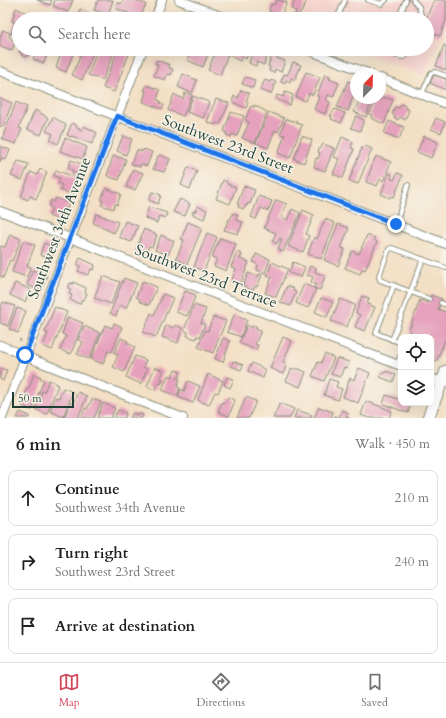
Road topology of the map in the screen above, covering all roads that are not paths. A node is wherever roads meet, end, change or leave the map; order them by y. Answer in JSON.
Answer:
{"nodes":[{"id":1,"x":162,"y":0,"type":"edge"},
{"id":2,"x":179,"y":0,"type":"edge"},
{"id":3,"x":345,"y":0,"type":"edge"},
{"id":4,"x":368,"y":0,"type":"edge"},
{"id":5,"x":386,"y":0,"type":"edge"},
{"id":6,"x":406,"y":0,"type":"edge"},
{"id":7,"x":413,"y":0,"type":"edge"},
{"id":8,"x":158,"y":12,"type":"edge"},
{"id":9,"x":210,"y":12,"type":"edge"},
{"id":10,"x":340,"y":12,"type":"edge"},
{"id":11,"x":401,"y":12,"type":"edge"},
{"id":12,"x":420,"y":12,"type":"edge"},
{"id":13,"x":140,"y":56,"type":"edge"},
{"id":14,"x":323,"y":56,"type":"edge"},
{"id":15,"x":354,"y":68,"type":"edge"},
{"id":16,"x":0,"y":71,"type":"edge"},
{"id":17,"x":446,"y":76,"type":"edge"},
{"id":18,"x":386,"y":80,"type":"edge"},
{"id":19,"x":422,"y":94,"type":"junction"},
{"id":20,"x":446,"y":104,"type":"edge"},
{"id":21,"x":117,"y":116,"type":"junction"},
{"id":22,"x":408,"y":185,"type":"dead end"},
{"id":23,"x":0,"y":211,"type":"edge"},
{"id":24,"x":396,"y":224,"type":"junction"},
{"id":25,"x":70,"y":238,"type":"junction"},
{"id":26,"x":446,"y":244,"type":"edge"},
{"id":27,"x":423,"y":259,"type":"junction"},
{"id":28,"x":446,"y":268,"type":"edge"},
{"id":29,"x":394,"y":285,"type":"junction"},
{"id":30,"x":411,"y":292,"type":"junction"},
{"id":31,"x":429,"y":299,"type":"dead end"},
{"id":32,"x":392,"y":340,"type":"junction"},
{"id":33,"x":398,"y":343,"type":"edge"},
{"id":34,"x":0,"y":345,"type":"edge"},
{"id":35,"x":25,"y":355,"type":"junction"},
{"id":36,"x":398,"y":366,"type":"edge"},
{"id":37,"x":446,"y":371,"type":"edge"},
{"id":38,"x":434,"y":379,"type":"edge"},
{"id":39,"x":444,"y":383,"type":"edge"},
{"id":40,"x":2,"y":418,"type":"edge"},
{"id":41,"x":183,"y":418,"type":"edge"},
{"id":42,"x":428,"y":418,"type":"edge"}],
"edges":[{"from":1,"to":8,"type":"street"},
{"from":2,"to":9,"type":"street"},
{"from":3,"to":10,"type":"lane"},
{"from":4,"to":5,"type":"lane"},
{"from":6,"to":11,"type":"lane"},
{"from":7,"to":12,"type":"lane"},
{"from":13,"to":21,"type":"street","name":"Southwest 34th Avenue"},
{"from":14,"to":15,"type":"street"},
{"from":16,"to":21,"type":"street","name":"Southwest 23rd Street"},
{"from":17,"to":19,"type":"lane"},
{"from":18,"to":19,"type":"street"},
{"from":19,"to":20,"type":"street"},
{"from":21,"to":24,"type":"street","name":"Southwest 23rd Street"},
{"from":21,"to":25,"type":"street","name":"Southwest 34th Avenue"},
{"from":22,"to":24,"type":"lane"},
{"from":23,"to":25,"type":"street","name":"Southwest 23rd Terrace"},
{"from":24,"to":26,"type":"street","name":"Southwest 23rd Street"},
{"from":25,"to":35,"type":"street","name":"Southwest 34th Avenue"},
{"from":25,"to":36,"type":"street","name":"Southwest 23rd Terrace"},
{"from":27,"to":28,"type":"lane"},
{"from":27,"to":29,"type":"lane"},
{"from":27,"to":30,"type":"lane"},
{"from":29,"to":30,"type":"lane"},
{"from":29,"to":32,"type":"lane"},
{"from":30,"to":31,"type":"lane"},
{"from":30,"to":32,"type":"lane"},
{"from":32,"to":33,"type":"lane"},
{"from":34,"to":35,"type":"street"},
{"from":35,"to":40,"type":"street","name":"Southwest 34th Avenue"},
{"from":35,"to":41,"type":"street"},
{"from":37,"to":39,"type":"street"},
{"from":38,"to":39,"type":"street"},
{"from":39,"to":42,"type":"street"}]}
